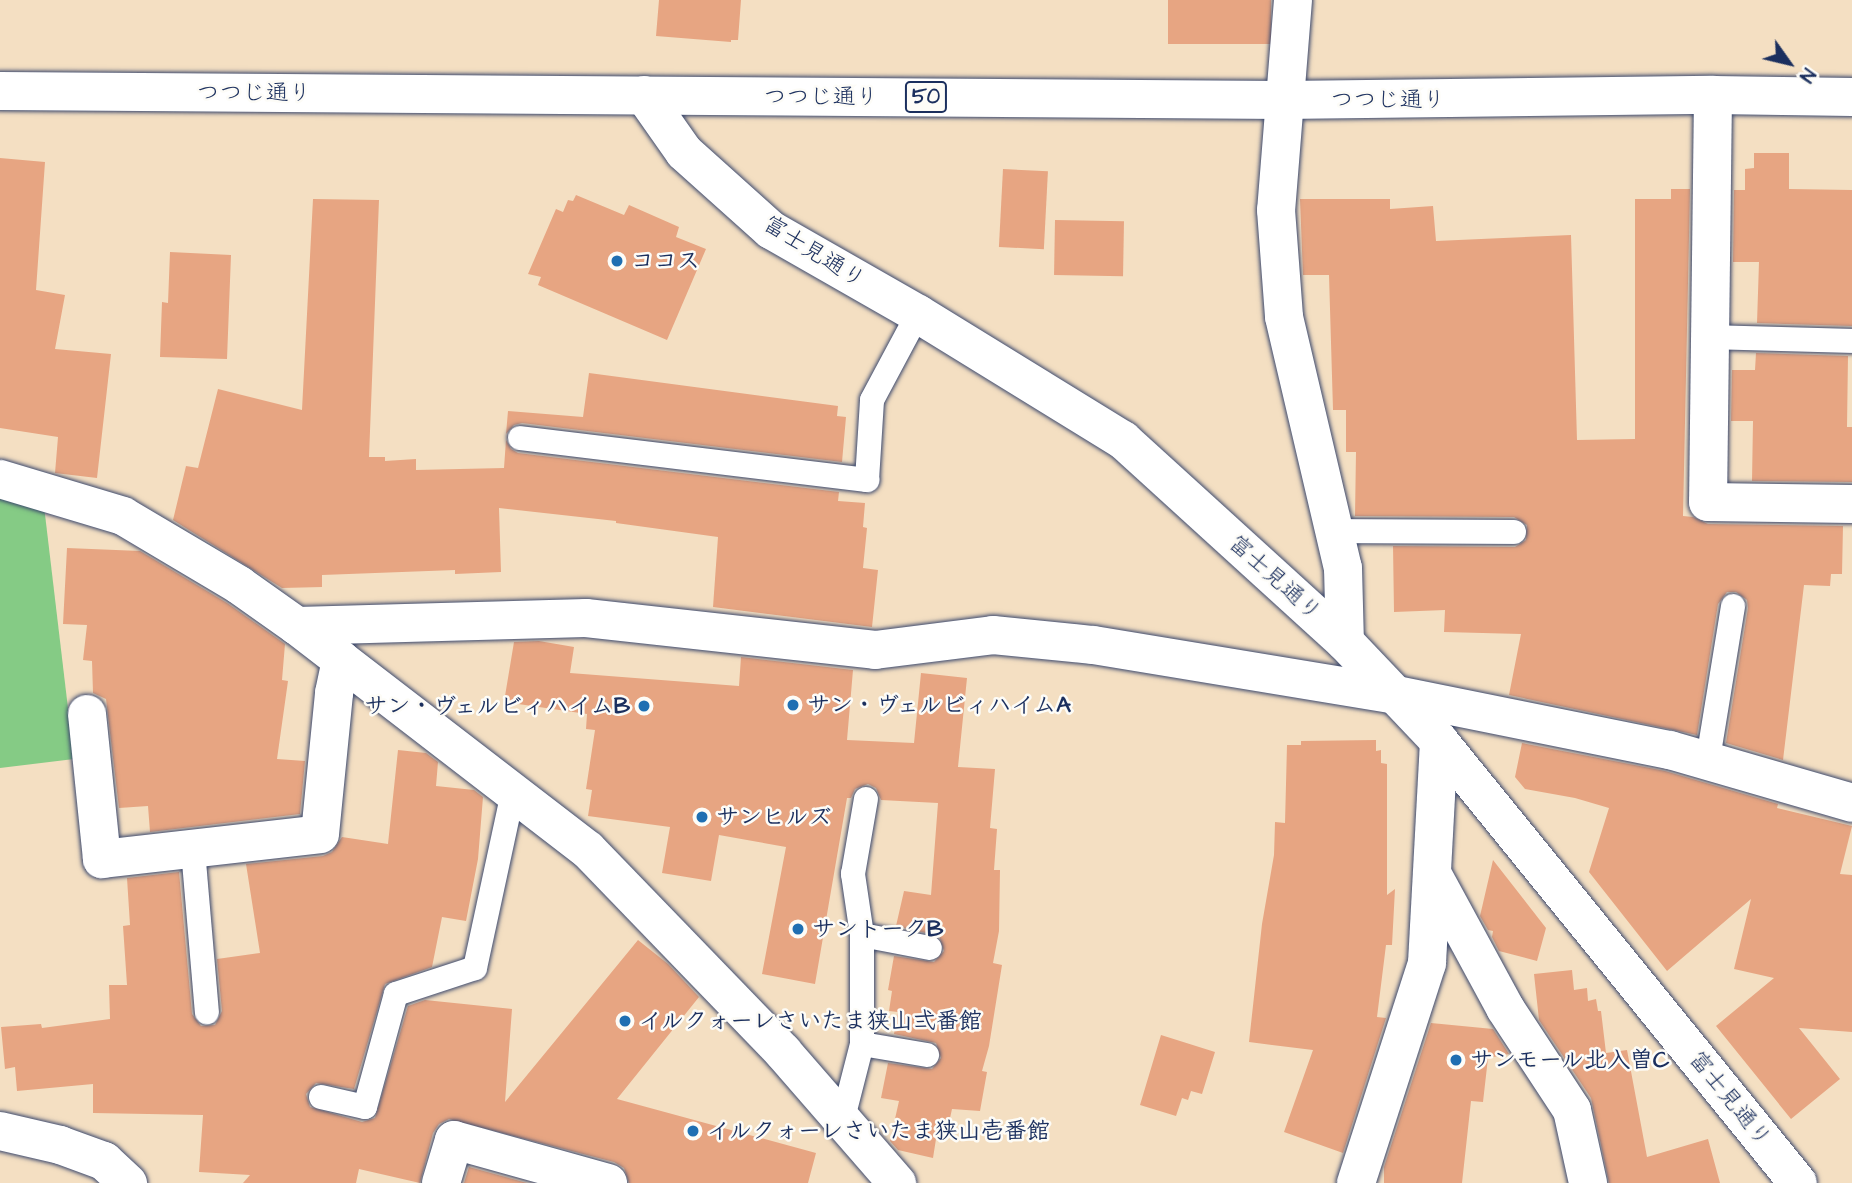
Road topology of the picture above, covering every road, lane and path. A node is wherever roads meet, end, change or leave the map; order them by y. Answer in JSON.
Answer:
{"nodes":[{"id":1,"x":1293,"y":0,"type":"edge"},
{"id":2,"x":0,"y":91,"type":"edge"},
{"id":3,"x":644,"y":95,"type":"junction"},
{"id":4,"x":1713,"y":95,"type":"junction"},
{"id":5,"x":1852,"y":97,"type":"edge"},
{"id":6,"x":1283,"y":100,"type":"junction"},
{"id":7,"x":918,"y":314,"type":"junction"},
{"id":8,"x":1710,"y":337,"type":"junction"},
{"id":9,"x":1852,"y":341,"type":"edge"},
{"id":10,"x":520,"y":438,"type":"dead end"},
{"id":11,"x":0,"y":479,"type":"edge"},
{"id":12,"x":1852,"y":504,"type":"edge"},
{"id":13,"x":1332,"y":531,"type":"junction"},
{"id":14,"x":1514,"y":532,"type":"dead end"},
{"id":15,"x":1733,"y":606,"type":"dead end"},
{"id":16,"x":297,"y":626,"type":"junction"},
{"id":17,"x":1345,"y":642,"type":"junction"},
{"id":18,"x":341,"y":660,"type":"junction"},
{"id":19,"x":1396,"y":695,"type":"junction"},
{"id":20,"x":87,"y":714,"type":"dead end"},
{"id":21,"x":1439,"y":741,"type":"junction"},
{"id":22,"x":1708,"y":759,"type":"junction"},
{"id":23,"x":513,"y":792,"type":"junction"},
{"id":24,"x":866,"y":799,"type":"dead end"},
{"id":25,"x":1852,"y":803,"type":"edge"},
{"id":26,"x":193,"y":850,"type":"junction"},
{"id":27,"x":1434,"y":877,"type":"junction"},
{"id":28,"x":862,"y":935,"type":"junction"},
{"id":29,"x":930,"y":948,"type":"dead end"},
{"id":30,"x":207,"y":1012,"type":"dead end"},
{"id":31,"x":862,"y":1044,"type":"junction"},
{"id":32,"x":927,"y":1055,"type":"dead end"},
{"id":33,"x":321,"y":1097,"type":"dead end"},
{"id":34,"x":844,"y":1118,"type":"junction"},
{"id":35,"x":0,"y":1131,"type":"edge"},
{"id":36,"x":128,"y":1183,"type":"edge"},
{"id":37,"x":440,"y":1183,"type":"edge"},
{"id":38,"x":608,"y":1183,"type":"edge"},
{"id":39,"x":897,"y":1183,"type":"edge"},
{"id":40,"x":1356,"y":1183,"type":"edge"},
{"id":41,"x":1588,"y":1183,"type":"edge"},
{"id":42,"x":1798,"y":1183,"type":"edge"}],
"edges":[{"from":1,"to":6,"type":"street"},
{"from":2,"to":3,"type":"street","name":"つつじ通り","number":"50"},
{"from":3,"to":6,"type":"street","name":"つつじ通り","number":"50"},
{"from":3,"to":7,"type":"street","name":"富士見通り"},
{"from":4,"to":5,"type":"street","name":"つつじ通り","number":"50"},
{"from":4,"to":6,"type":"street","name":"つつじ通り","number":"50"},
{"from":4,"to":8,"type":"street"},
{"from":6,"to":13,"type":"street"},
{"from":7,"to":10,"type":"lane"},
{"from":7,"to":17,"type":"street","name":"富士見通り"},
{"from":8,"to":9,"type":"lane"},
{"from":8,"to":12,"type":"street"},
{"from":11,"to":16,"type":"street"},
{"from":13,"to":14,"type":"lane"},
{"from":13,"to":17,"type":"street"},
{"from":15,"to":22,"type":"lane"},
{"from":16,"to":18,"type":"street"},
{"from":16,"to":19,"type":"street"},
{"from":17,"to":19,"type":"street","name":"富士見通り"},
{"from":18,"to":23,"type":"street"},
{"from":18,"to":26,"type":"street"},
{"from":19,"to":21,"type":"street","name":"富士見通り"},
{"from":19,"to":22,"type":"street"},
{"from":20,"to":26,"type":"street"},
{"from":21,"to":27,"type":"street"},
{"from":21,"to":42,"type":"street","name":"富士見通り"},
{"from":22,"to":25,"type":"street"},
{"from":23,"to":33,"type":"lane"},
{"from":23,"to":34,"type":"street"},
{"from":24,"to":28,"type":"lane"},
{"from":26,"to":30,"type":"lane"},
{"from":27,"to":40,"type":"street"},
{"from":27,"to":41,"type":"street"},
{"from":28,"to":29,"type":"lane"},
{"from":28,"to":31,"type":"lane"},
{"from":31,"to":32,"type":"lane"},
{"from":31,"to":34,"type":"lane"},
{"from":34,"to":39,"type":"street"},
{"from":35,"to":36,"type":"street"},
{"from":37,"to":38,"type":"street"}]}
